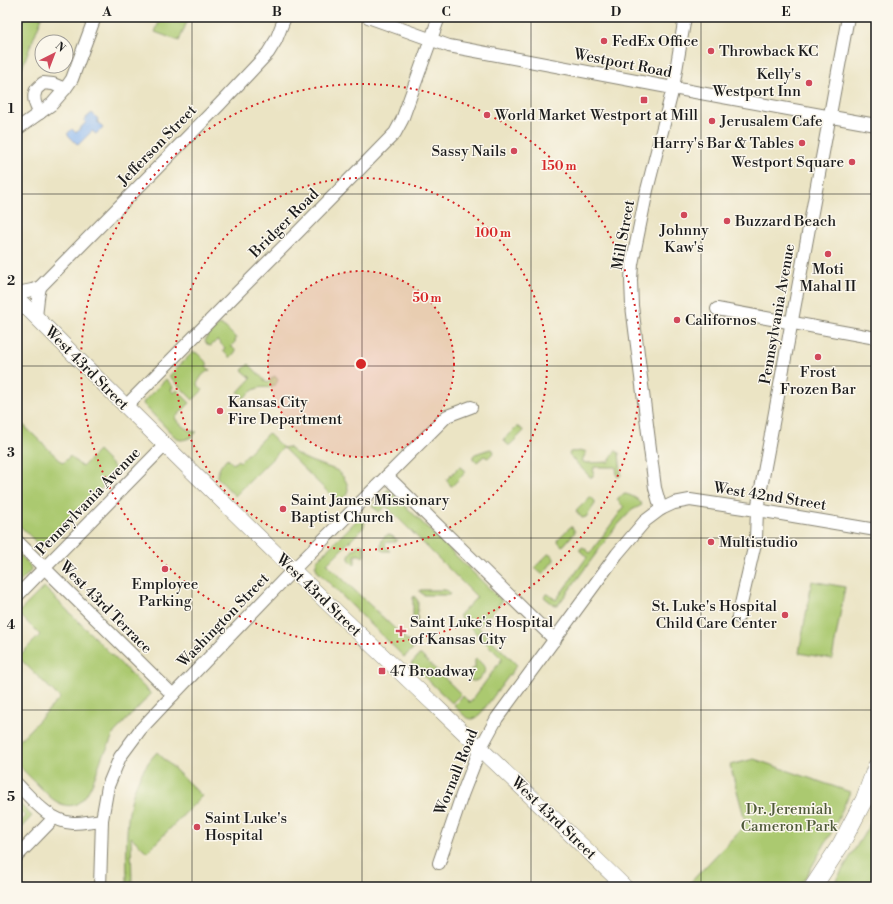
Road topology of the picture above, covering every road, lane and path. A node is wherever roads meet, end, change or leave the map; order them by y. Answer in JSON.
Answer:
{"nodes":[{"id":1,"x":96,"y":17,"type":"edge"},
{"id":2,"x":285,"y":17,"type":"edge"},
{"id":3,"x":368,"y":17,"type":"edge"},
{"id":4,"x":439,"y":17,"type":"edge"},
{"id":5,"x":685,"y":17,"type":"edge"},
{"id":6,"x":848,"y":17,"type":"edge"},
{"id":7,"x":431,"y":40,"type":"junction"},
{"id":8,"x":673,"y":88,"type":"junction"},
{"id":9,"x":65,"y":89,"type":"junction"},
{"id":10,"x":40,"y":113,"type":"junction"},
{"id":11,"x":830,"y":116,"type":"junction"},
{"id":12,"x":876,"y":124,"type":"edge"},
{"id":13,"x":17,"y":129,"type":"edge"},
{"id":14,"x":40,"y":287,"type":"junction"},
{"id":15,"x":17,"y":293,"type":"edge"},
{"id":16,"x":17,"y":298,"type":"edge"},
{"id":17,"x":717,"y":309,"type":"dead end"},
{"id":18,"x":36,"y":317,"type":"junction"},
{"id":19,"x":792,"y":322,"type":"junction"},
{"id":20,"x":876,"y":338,"type":"edge"},
{"id":21,"x":125,"y":407,"type":"junction"},
{"id":22,"x":470,"y":407,"type":"dead end"},
{"id":23,"x":165,"y":445,"type":"junction"},
{"id":24,"x":387,"y":476,"type":"junction"},
{"id":25,"x":661,"y":509,"type":"junction"},
{"id":26,"x":758,"y":510,"type":"junction"},
{"id":27,"x":876,"y":530,"type":"edge"},
{"id":28,"x":17,"y":541,"type":"edge"},
{"id":29,"x":44,"y":568,"type":"junction"},
{"id":30,"x":293,"y":570,"type":"junction"},
{"id":31,"x":17,"y":596,"type":"edge"},
{"id":32,"x":738,"y":617,"type":"dead end"},
{"id":33,"x":555,"y":640,"type":"junction"},
{"id":34,"x":173,"y":695,"type":"junction"},
{"id":35,"x":480,"y":748,"type":"junction"},
{"id":36,"x":876,"y":766,"type":"edge"},
{"id":37,"x":17,"y":784,"type":"edge"},
{"id":38,"x":54,"y":818,"type":"junction"},
{"id":39,"x":102,"y":820,"type":"junction"},
{"id":40,"x":17,"y":856,"type":"edge"},
{"id":41,"x":439,"y":863,"type":"dead end"},
{"id":42,"x":100,"y":887,"type":"edge"},
{"id":43,"x":625,"y":887,"type":"edge"},
{"id":44,"x":813,"y":887,"type":"edge"}],
"edges":[{"from":1,"to":9,"type":"street"},
{"from":2,"to":14,"type":"street","name":"Jefferson Street"},
{"from":3,"to":7,"type":"street","name":"Westport Road"},
{"from":4,"to":7,"type":"street","name":"Bridger Road"},
{"from":5,"to":8,"type":"street","name":"Mill Street"},
{"from":6,"to":11,"type":"street","name":"Pennsylvania Avenue"},
{"from":7,"to":8,"type":"street","name":"Westport Road"},
{"from":7,"to":21,"type":"street","name":"Bridger Road"},
{"from":8,"to":11,"type":"street","name":"Westport Road"},
{"from":8,"to":25,"type":"street","name":"Mill Street"},
{"from":9,"to":10,"type":"street"},
{"from":9,"to":10,"type":"street"},
{"from":10,"to":13,"type":"street"},
{"from":11,"to":12,"type":"street","name":"Westport Road"},
{"from":11,"to":19,"type":"street","name":"Pennsylvania Avenue"},
{"from":14,"to":15,"type":"street"},
{"from":14,"to":18,"type":"street"},
{"from":16,"to":18,"type":"street","name":"West 43rd Street"},
{"from":17,"to":19,"type":"street"},
{"from":18,"to":21,"type":"street","name":"West 43rd Street"},
{"from":19,"to":20,"type":"street"},
{"from":19,"to":26,"type":"street","name":"Pennsylvania Avenue"},
{"from":21,"to":23,"type":"street","name":"West 43rd Street"},
{"from":22,"to":24,"type":"street","name":"Washington Street"},
{"from":23,"to":29,"type":"street","name":"Pennsylvania Avenue"},
{"from":23,"to":30,"type":"street","name":"West 43rd Street"},
{"from":24,"to":30,"type":"street","name":"Washington Street"},
{"from":24,"to":33,"type":"street"},
{"from":25,"to":26,"type":"street","name":"West 42nd Street"},
{"from":25,"to":33,"type":"street","name":"Wornall Road"},
{"from":26,"to":27,"type":"street","name":"West 42nd Street"},
{"from":26,"to":32,"type":"street","name":"Pennsylvania Avenue"},
{"from":28,"to":29,"type":"street","name":"West 43rd Terrace"},
{"from":29,"to":31,"type":"street","name":"Pennsylvania Avenue"},
{"from":29,"to":34,"type":"street","name":"West 43rd Terrace"},
{"from":30,"to":34,"type":"street","name":"Washington Street"},
{"from":30,"to":35,"type":"street","name":"West 43rd Street"},
{"from":33,"to":35,"type":"street","name":"Wornall Road"},
{"from":34,"to":39,"type":"street","name":"Washington Street"},
{"from":35,"to":41,"type":"street","name":"Wornall Road"},
{"from":35,"to":43,"type":"street","name":"West 43rd Street"},
{"from":36,"to":44,"type":"main road"},
{"from":37,"to":38,"type":"street"},
{"from":38,"to":39,"type":"street"},
{"from":38,"to":40,"type":"street"},
{"from":39,"to":42,"type":"street","name":"Washington Street"}]}
